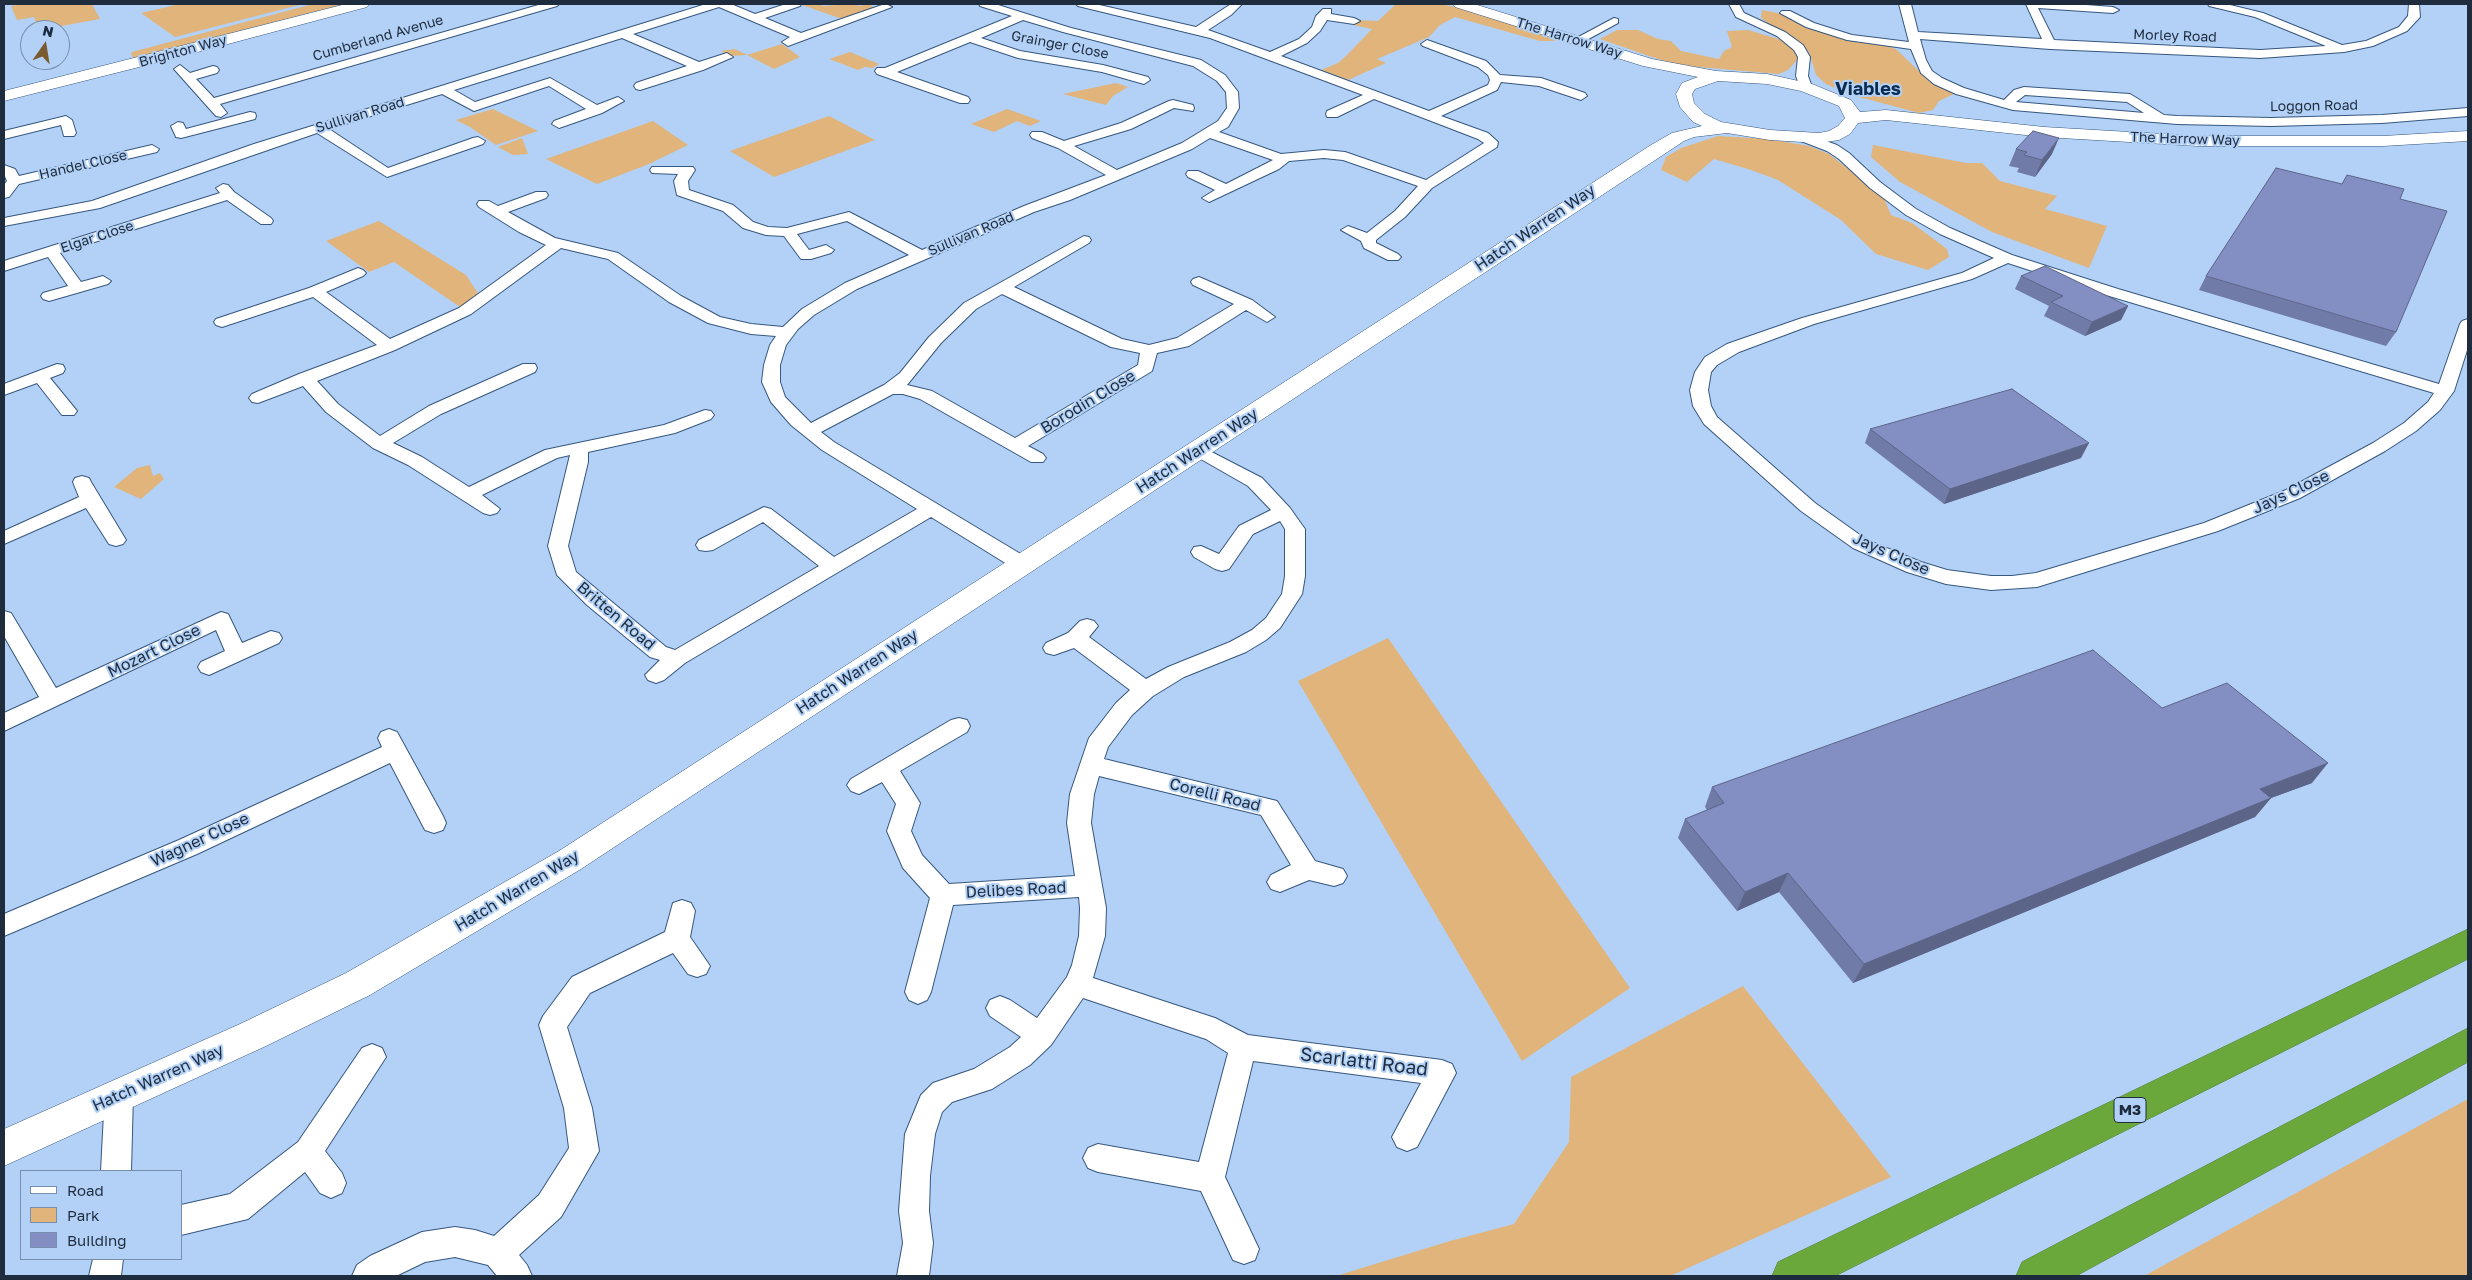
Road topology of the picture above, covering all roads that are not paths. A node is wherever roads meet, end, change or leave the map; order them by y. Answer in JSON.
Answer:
{"nodes":[{"id":1,"x":362,"y":4,"type":"edge"},
{"id":2,"x":553,"y":4,"type":"edge"},
{"id":3,"x":717,"y":4,"type":"edge"},
{"id":4,"x":722,"y":4,"type":"edge"},
{"id":5,"x":796,"y":4,"type":"edge"},
{"id":6,"x":984,"y":4,"type":"edge"},
{"id":7,"x":1082,"y":4,"type":"edge"},
{"id":8,"x":1125,"y":4,"type":"edge"},
{"id":9,"x":1237,"y":4,"type":"edge"},
{"id":10,"x":1460,"y":4,"type":"edge"},
{"id":11,"x":1734,"y":4,"type":"edge"},
{"id":12,"x":1905,"y":4,"type":"edge"},
{"id":13,"x":2031,"y":4,"type":"edge"},
{"id":14,"x":2213,"y":4,"type":"edge"},
{"id":15,"x":2414,"y":4,"type":"edge"},
{"id":16,"x":886,"y":7,"type":"edge"},
{"id":17,"x":2113,"y":10,"type":"dead end"},
{"id":18,"x":1111,"y":12,"type":"junction"},
{"id":19,"x":1786,"y":14,"type":"dead end"},
{"id":20,"x":1023,"y":16,"type":"junction"},
{"id":21,"x":756,"y":18,"type":"junction"},
{"id":22,"x":1354,"y":21,"type":"dead end"},
{"id":23,"x":1614,"y":21,"type":"dead end"},
{"id":24,"x":1162,"y":23,"type":"junction"},
{"id":25,"x":1198,"y":31,"type":"junction"},
{"id":26,"x":621,"y":33,"type":"junction"},
{"id":27,"x":802,"y":38,"type":"junction"},
{"id":28,"x":970,"y":38,"type":"junction"},
{"id":29,"x":1577,"y":40,"type":"junction"},
{"id":30,"x":1914,"y":40,"type":"junction"},
{"id":31,"x":788,"y":42,"type":"dead end"},
{"id":32,"x":1426,"y":44,"type":"dead end"},
{"id":33,"x":2050,"y":45,"type":"junction"},
{"id":34,"x":1128,"y":46,"type":"junction"},
{"id":35,"x":2344,"y":48,"type":"junction"},
{"id":36,"x":1271,"y":56,"type":"junction"},
{"id":37,"x":727,"y":57,"type":"dead end"},
{"id":38,"x":1648,"y":63,"type":"junction"},
{"id":39,"x":698,"y":66,"type":"junction"},
{"id":40,"x":874,"y":68,"type":"dead end"},
{"id":41,"x":1803,"y":68,"type":"junction"},
{"id":42,"x":212,"y":70,"type":"dead end"},
{"id":43,"x":887,"y":72,"type":"junction"},
{"id":44,"x":538,"y":73,"type":"dead end"},
{"id":45,"x":1717,"y":76,"type":"junction"},
{"id":46,"x":1496,"y":78,"type":"junction"},
{"id":47,"x":1144,"y":80,"type":"dead end"},
{"id":48,"x":1778,"y":80,"type":"junction"},
{"id":49,"x":550,"y":82,"type":"junction"},
{"id":50,"x":639,"y":86,"type":"dead end"},
{"id":51,"x":1806,"y":87,"type":"junction"},
{"id":52,"x":443,"y":89,"type":"junction"},
{"id":53,"x":1685,"y":90,"type":"junction"},
{"id":54,"x":1373,"y":95,"type":"junction"},
{"id":55,"x":4,"y":96,"type":"edge"},
{"id":56,"x":1581,"y":96,"type":"dead end"},
{"id":57,"x":964,"y":100,"type":"dead end"},
{"id":58,"x":618,"y":101,"type":"dead end"},
{"id":59,"x":211,"y":103,"type":"junction"},
{"id":60,"x":1188,"y":108,"type":"dead end"},
{"id":61,"x":597,"y":110,"type":"junction"},
{"id":62,"x":1692,"y":111,"type":"junction"},
{"id":63,"x":1849,"y":111,"type":"junction"},
{"id":64,"x":2468,"y":112,"type":"edge"},
{"id":65,"x":1332,"y":114,"type":"dead end"},
{"id":66,"x":250,"y":116,"type":"dead end"},
{"id":67,"x":1430,"y":116,"type":"junction"},
{"id":68,"x":228,"y":121,"type":"junction"},
{"id":69,"x":559,"y":124,"type":"dead end"},
{"id":70,"x":178,"y":126,"type":"dead end"},
{"id":71,"x":318,"y":128,"type":"junction"},
{"id":72,"x":1725,"y":128,"type":"junction"},
{"id":73,"x":69,"y":133,"type":"dead end"},
{"id":74,"x":1210,"y":134,"type":"junction"},
{"id":75,"x":1837,"y":134,"type":"junction"},
{"id":76,"x":4,"y":135,"type":"edge"},
{"id":77,"x":1037,"y":135,"type":"dead end"},
{"id":78,"x":2468,"y":136,"type":"edge"},
{"id":79,"x":1678,"y":137,"type":"junction"},
{"id":80,"x":1806,"y":138,"type":"junction"},
{"id":81,"x":479,"y":142,"type":"dead end"},
{"id":82,"x":1063,"y":145,"type":"junction"},
{"id":83,"x":152,"y":149,"type":"dead end"},
{"id":84,"x":1844,"y":156,"type":"junction"},
{"id":85,"x":1284,"y":158,"type":"junction"},
{"id":86,"x":4,"y":169,"type":"edge"},
{"id":87,"x":657,"y":170,"type":"dead end"},
{"id":88,"x":1193,"y":174,"type":"dead end"},
{"id":89,"x":1116,"y":175,"type":"junction"},
{"id":90,"x":14,"y":181,"type":"junction"},
{"id":91,"x":1427,"y":185,"type":"junction"},
{"id":92,"x":1224,"y":189,"type":"junction"},
{"id":93,"x":682,"y":192,"type":"junction"},
{"id":94,"x":4,"y":194,"type":"edge"},
{"id":95,"x":541,"y":195,"type":"dead end"},
{"id":96,"x":118,"y":198,"type":"junction"},
{"id":97,"x":665,"y":198,"type":"dead end"},
{"id":98,"x":1209,"y":198,"type":"dead end"},
{"id":99,"x":484,"y":204,"type":"dead end"},
{"id":100,"x":498,"y":211,"type":"junction"},
{"id":101,"x":265,"y":221,"type":"dead end"},
{"id":102,"x":4,"y":222,"type":"edge"},
{"id":103,"x":144,"y":222,"type":"junction"},
{"id":104,"x":1348,"y":230,"type":"dead end"},
{"id":105,"x":788,"y":232,"type":"junction"},
{"id":106,"x":1368,"y":239,"type":"junction"},
{"id":107,"x":557,"y":244,"type":"junction"},
{"id":108,"x":826,"y":250,"type":"dead end"},
{"id":109,"x":51,"y":252,"type":"junction"},
{"id":110,"x":806,"y":256,"type":"junction"},
{"id":111,"x":922,"y":256,"type":"junction"},
{"id":112,"x":1087,"y":256,"type":"dead end"},
{"id":113,"x":1393,"y":257,"type":"dead end"},
{"id":114,"x":2007,"y":258,"type":"junction"},
{"id":115,"x":788,"y":263,"type":"dead end"},
{"id":116,"x":4,"y":266,"type":"edge"},
{"id":117,"x":358,"y":273,"type":"dead end"},
{"id":118,"x":103,"y":281,"type":"dead end"},
{"id":119,"x":1199,"y":282,"type":"dead end"},
{"id":120,"x":1001,"y":287,"type":"junction"},
{"id":121,"x":77,"y":288,"type":"junction"},
{"id":122,"x":315,"y":291,"type":"junction"},
{"id":123,"x":50,"y":296,"type":"dead end"},
{"id":124,"x":1246,"y":303,"type":"junction"},
{"id":125,"x":1266,"y":317,"type":"dead end"},
{"id":126,"x":222,"y":322,"type":"dead end"},
{"id":127,"x":2468,"y":324,"type":"edge"},
{"id":128,"x":786,"y":332,"type":"junction"},
{"id":129,"x":389,"y":346,"type":"junction"},
{"id":130,"x":1149,"y":350,"type":"junction"},
{"id":131,"x":529,"y":368,"type":"dead end"},
{"id":132,"x":58,"y":369,"type":"dead end"},
{"id":133,"x":40,"y":376,"type":"junction"},
{"id":134,"x":305,"y":378,"type":"junction"},
{"id":135,"x":890,"y":389,"type":"junction"},
{"id":136,"x":4,"y":390,"type":"edge"},
{"id":137,"x":2446,"y":391,"type":"junction"},
{"id":138,"x":258,"y":398,"type":"dead end"},
{"id":139,"x":68,"y":411,"type":"dead end"},
{"id":140,"x":659,"y":413,"type":"dead end"},
{"id":141,"x":705,"y":415,"type":"dead end"},
{"id":142,"x":669,"y":429,"type":"junction"},
{"id":143,"x":809,"y":431,"type":"junction"},
{"id":144,"x":379,"y":444,"type":"junction"},
{"id":145,"x":1015,"y":446,"type":"junction"},
{"id":146,"x":579,"y":448,"type":"junction"},
{"id":147,"x":1198,"y":450,"type":"junction"},
{"id":148,"x":1037,"y":458,"type":"dead end"},
{"id":149,"x":467,"y":495,"type":"junction"},
{"id":150,"x":490,"y":509,"type":"dead end"},
{"id":151,"x":932,"y":509,"type":"junction"},
{"id":152,"x":1283,"y":512,"type":"junction"},
{"id":153,"x":4,"y":538,"type":"edge"},
{"id":154,"x":116,"y":540,"type":"dead end"},
{"id":155,"x":706,"y":545,"type":"dead end"},
{"id":156,"x":1201,"y":552,"type":"dead end"},
{"id":157,"x":1022,"y":564,"type":"junction"},
{"id":158,"x":833,"y":567,"type":"junction"},
{"id":159,"x":4,"y":618,"type":"edge"},
{"id":160,"x":271,"y":638,"type":"dead end"},
{"id":161,"x":1054,"y":648,"type":"dead end"},
{"id":162,"x":237,"y":654,"type":"junction"},
{"id":163,"x":677,"y":658,"type":"junction"},
{"id":164,"x":209,"y":667,"type":"dead end"},
{"id":165,"x":656,"y":675,"type":"dead end"},
{"id":166,"x":1145,"y":690,"type":"junction"},
{"id":167,"x":52,"y":700,"type":"junction"},
{"id":168,"x":4,"y":723,"type":"edge"},
{"id":169,"x":959,"y":726,"type":"dead end"},
{"id":170,"x":1091,"y":765,"type":"junction"},
{"id":171,"x":886,"y":768,"type":"junction"},
{"id":172,"x":858,"y":784,"type":"dead end"},
{"id":173,"x":434,"y":823,"type":"dead end"},
{"id":174,"x":1307,"y":869,"type":"junction"},
{"id":175,"x":1334,"y":876,"type":"dead end"},
{"id":176,"x":1280,"y":882,"type":"dead end"},
{"id":177,"x":1090,"y":886,"type":"junction"},
{"id":178,"x":943,"y":895,"type":"junction"},
{"id":179,"x":682,"y":911,"type":"dead end"},
{"id":180,"x":4,"y":925,"type":"edge"},
{"id":181,"x":677,"y":939,"type":"junction"},
{"id":182,"x":2468,"y":943,"type":"edge"},
{"id":183,"x":697,"y":966,"type":"dead end"},
{"id":184,"x":1077,"y":984,"type":"junction"},
{"id":185,"x":918,"y":992,"type":"dead end"},
{"id":186,"x":1000,"y":1008,"type":"dead end"},
{"id":187,"x":1041,"y":1036,"type":"junction"},
{"id":188,"x":2468,"y":1044,"type":"edge"},
{"id":189,"x":1244,"y":1047,"type":"junction"},
{"id":190,"x":372,"y":1057,"type":"dead end"},
{"id":191,"x":119,"y":1094,"type":"junction"},
{"id":192,"x":1407,"y":1137,"type":"dead end"},
{"id":193,"x":4,"y":1148,"type":"edge"},
{"id":194,"x":308,"y":1152,"type":"junction"},
{"id":195,"x":1098,"y":1158,"type":"dead end"},
{"id":196,"x":116,"y":1170,"type":"edge"},
{"id":197,"x":1210,"y":1178,"type":"junction"},
{"id":198,"x":331,"y":1183,"type":"dead end"},
{"id":199,"x":182,"y":1220,"type":"edge"},
{"id":200,"x":1244,"y":1250,"type":"dead end"},
{"id":201,"x":108,"y":1260,"type":"edge"},
{"id":202,"x":507,"y":1265,"type":"edge"},
{"id":203,"x":105,"y":1276,"type":"edge"},
{"id":204,"x":368,"y":1276,"type":"edge"},
{"id":205,"x":913,"y":1276,"type":"edge"},
{"id":206,"x":1792,"y":1276,"type":"edge"},
{"id":207,"x":2036,"y":1276,"type":"edge"}],
"edges":[{"from":1,"to":55,"type":"street","name":"Brighton Way"},
{"from":2,"to":59,"type":"street","name":"Cumberland Avenue"},
{"from":3,"to":26,"type":"street","name":"Sullivan Road"},
{"from":4,"to":21,"type":"street"},
{"from":5,"to":21,"type":"street"},
{"from":6,"to":20,"type":"street","name":"Sullivan Road"},
{"from":7,"to":18,"type":"street"},
{"from":8,"to":18,"type":"street"},
{"from":9,"to":25,"type":"street"},
{"from":10,"to":29,"type":"street","name":"The Harrow Way"},
{"from":11,"to":41,"type":"street"},
{"from":12,"to":30,"type":"street","name":"Loggon Road"},
{"from":13,"to":17,"type":"street"},
{"from":13,"to":33,"type":"street"},
{"from":14,"to":35,"type":"street"},
{"from":15,"to":35,"type":"street","name":"Morley Road"},
{"from":16,"to":27,"type":"street"},
{"from":18,"to":24,"type":"street"},
{"from":19,"to":30,"type":"street","name":"Morley Road"},
{"from":20,"to":28,"type":"street","name":"Grainger Close"},
{"from":20,"to":34,"type":"street","name":"Sullivan Road"},
{"from":21,"to":27,"type":"street"},
{"from":22,"to":36,"type":"street"},
{"from":23,"to":29,"type":"street"},
{"from":24,"to":25,"type":"street"},
{"from":24,"to":34,"type":"street"},
{"from":25,"to":36,"type":"street"},
{"from":26,"to":39,"type":"street"},
{"from":26,"to":52,"type":"street","name":"Sullivan Road"},
{"from":27,"to":31,"type":"street"},
{"from":28,"to":43,"type":"street","name":"Grainger Close"},
{"from":28,"to":47,"type":"street","name":"Grainger Close"},
{"from":29,"to":38,"type":"street","name":"The Harrow Way"},
{"from":30,"to":33,"type":"street","name":"Morley Road"},
{"from":30,"to":64,"type":"street","name":"Loggon Road"},
{"from":32,"to":46,"type":"street"},
{"from":33,"to":35,"type":"street","name":"Morley Road"},
{"from":34,"to":74,"type":"street","name":"Sullivan Road"},
{"from":36,"to":54,"type":"street"},
{"from":37,"to":39,"type":"street"},
{"from":38,"to":45,"type":"street","name":"The Harrow Way"},
{"from":38,"to":53,"type":"street","name":"The Harrow Way"},
{"from":39,"to":50,"type":"street"},
{"from":40,"to":43,"type":"street"},
{"from":41,"to":48,"type":"street"},
{"from":41,"to":51,"type":"street"},
{"from":42,"to":59,"type":"street"},
{"from":43,"to":57,"type":"street"},
{"from":44,"to":49,"type":"street"},
{"from":45,"to":48,"type":"street","name":"The Harrow Way"},
{"from":45,"to":53,"type":"street"},
{"from":46,"to":56,"type":"street"},
{"from":46,"to":67,"type":"street"},
{"from":48,"to":51,"type":"street","name":"The Harrow Way"},
{"from":49,"to":52,"type":"street"},
{"from":49,"to":61,"type":"street"},
{"from":51,"to":63,"type":"street","name":"The Harrow Way"},
{"from":52,"to":71,"type":"street","name":"Sullivan Road"},
{"from":53,"to":62,"type":"street"},
{"from":54,"to":65,"type":"street"},
{"from":54,"to":67,"type":"street"},
{"from":58,"to":61,"type":"street"},
{"from":59,"to":68,"type":"street"},
{"from":60,"to":82,"type":"street"},
{"from":61,"to":69,"type":"street"},
{"from":62,"to":72,"type":"street"},
{"from":62,"to":79,"type":"street","name":"Hatch Warren Way"},
{"from":63,"to":75,"type":"street"},
{"from":63,"to":78,"type":"street","name":"The Harrow Way"},
{"from":66,"to":68,"type":"street"},
{"from":67,"to":91,"type":"street"},
{"from":68,"to":70,"type":"street"},
{"from":71,"to":81,"type":"street"},
{"from":71,"to":96,"type":"street","name":"Sullivan Road"},
{"from":72,"to":79,"type":"street","name":"Hatch Warren Way"},
{"from":72,"to":80,"type":"street"},
{"from":73,"to":76,"type":"street"},
{"from":74,"to":85,"type":"street"},
{"from":74,"to":89,"type":"street","name":"Sullivan Road"},
{"from":75,"to":80,"type":"street"},
{"from":75,"to":84,"type":"street"},
{"from":77,"to":82,"type":"street"},
{"from":79,"to":147,"type":"street","name":"Hatch Warren Way"},
{"from":80,"to":84,"type":"street"},
{"from":82,"to":89,"type":"street"},
{"from":83,"to":90,"type":"street","name":"Handel Close"},
{"from":84,"to":114,"type":"street"},
{"from":85,"to":91,"type":"street"},
{"from":85,"to":92,"type":"street"},
{"from":86,"to":90,"type":"street"},
{"from":87,"to":93,"type":"street"},
{"from":88,"to":92,"type":"street"},
{"from":89,"to":111,"type":"street","name":"Sullivan Road"},
{"from":90,"to":94,"type":"street"},
{"from":91,"to":106,"type":"street"},
{"from":92,"to":98,"type":"street"},
{"from":93,"to":97,"type":"street"},
{"from":93,"to":105,"type":"street"},
{"from":95,"to":100,"type":"street"},
{"from":96,"to":102,"type":"street","name":"Sullivan Road"},
{"from":96,"to":103,"type":"street","name":"Elgar Close"},
{"from":99,"to":100,"type":"street"},
{"from":100,"to":107,"type":"street"},
{"from":101,"to":103,"type":"street","name":"Elgar Close"},
{"from":103,"to":109,"type":"street","name":"Elgar Close"},
{"from":104,"to":106,"type":"street"},
{"from":105,"to":110,"type":"street"},
{"from":105,"to":111,"type":"street"},
{"from":106,"to":113,"type":"street"},
{"from":107,"to":128,"type":"street"},
{"from":107,"to":129,"type":"street"},
{"from":108,"to":110,"type":"street"},
{"from":109,"to":116,"type":"street","name":"Elgar Close"},
{"from":109,"to":121,"type":"street","name":"Elgar Close"},
{"from":110,"to":115,"type":"street"},
{"from":111,"to":128,"type":"street","name":"Sullivan Road"},
{"from":112,"to":120,"type":"street"},
{"from":114,"to":137,"type":"street"},
{"from":114,"to":137,"type":"street","name":"Jays Close"},
{"from":117,"to":122,"type":"street"},
{"from":118,"to":121,"type":"street"},
{"from":119,"to":124,"type":"street"},
{"from":120,"to":130,"type":"street","name":"Borodin Close"},
{"from":120,"to":135,"type":"street"},
{"from":121,"to":123,"type":"street"},
{"from":122,"to":126,"type":"street"},
{"from":122,"to":129,"type":"street"},
{"from":124,"to":125,"type":"street"},
{"from":124,"to":130,"type":"street","name":"Borodin Close"},
{"from":127,"to":137,"type":"street","name":"Jays Close"},
{"from":128,"to":143,"type":"street","name":"Sullivan Road"},
{"from":129,"to":134,"type":"street"},
{"from":130,"to":145,"type":"street","name":"Borodin Close"},
{"from":131,"to":144,"type":"street"},
{"from":132,"to":133,"type":"street"},
{"from":133,"to":136,"type":"street"},
{"from":133,"to":139,"type":"street"},
{"from":134,"to":138,"type":"street"},
{"from":134,"to":144,"type":"street"},
{"from":135,"to":143,"type":"street"},
{"from":135,"to":145,"type":"street","name":"Borodin Close"},
{"from":140,"to":142,"type":"street"},
{"from":141,"to":142,"type":"street"},
{"from":142,"to":146,"type":"street"},
{"from":143,"to":151,"type":"street","name":"Sullivan Road"},
{"from":144,"to":149,"type":"street"},
{"from":145,"to":148,"type":"street","name":"Borodin Close"},
{"from":146,"to":149,"type":"street"},
{"from":146,"to":163,"type":"street","name":"Britten Road"},
{"from":147,"to":152,"type":"street"},
{"from":147,"to":157,"type":"street","name":"Hatch Warren Way"},
{"from":149,"to":150,"type":"street"},
{"from":151,"to":157,"type":"street","name":"Sullivan Road"},
{"from":151,"to":158,"type":"street","name":"Britten Road"},
{"from":152,"to":156,"type":"street"},
{"from":152,"to":166,"type":"street"},
{"from":153,"to":154,"type":"street"},
{"from":155,"to":158,"type":"street"},
{"from":157,"to":191,"type":"street","name":"Hatch Warren Way"},
{"from":158,"to":163,"type":"street","name":"Britten Road"},
{"from":159,"to":167,"type":"street"},
{"from":160,"to":162,"type":"street"},
{"from":161,"to":166,"type":"street"},
{"from":162,"to":164,"type":"street"},
{"from":162,"to":167,"type":"street","name":"Mozart Close"},
{"from":163,"to":165,"type":"street","name":"Britten Road"},
{"from":166,"to":170,"type":"street"},
{"from":167,"to":168,"type":"street","name":"Mozart Close"},
{"from":169,"to":171,"type":"street"},
{"from":170,"to":174,"type":"street","name":"Corelli Road"},
{"from":170,"to":177,"type":"street"},
{"from":171,"to":172,"type":"street"},
{"from":171,"to":178,"type":"street","name":"Delibes Road"},
{"from":173,"to":180,"type":"street","name":"Wagner Close"},
{"from":174,"to":175,"type":"street"},
{"from":174,"to":176,"type":"street"},
{"from":177,"to":178,"type":"street","name":"Delibes Road"},
{"from":177,"to":184,"type":"street"},
{"from":178,"to":185,"type":"street","name":"Delibes Road"},
{"from":179,"to":181,"type":"street"},
{"from":181,"to":183,"type":"street"},
{"from":181,"to":202,"type":"street"},
{"from":182,"to":206,"type":"highway","number":"M3"},
{"from":184,"to":187,"type":"street"},
{"from":184,"to":189,"type":"street","name":"Scarlatti Road"},
{"from":186,"to":187,"type":"street"},
{"from":187,"to":205,"type":"street"},
{"from":188,"to":207,"type":"highway"},
{"from":189,"to":192,"type":"street","name":"Scarlatti Road"},
{"from":189,"to":197,"type":"street"},
{"from":190,"to":194,"type":"street"},
{"from":191,"to":193,"type":"street","name":"Hatch Warren Way"},
{"from":191,"to":196,"type":"street"},
{"from":194,"to":198,"type":"street"},
{"from":194,"to":199,"type":"street"},
{"from":195,"to":197,"type":"street"},
{"from":197,"to":200,"type":"street"},
{"from":201,"to":203,"type":"street"},
{"from":202,"to":204,"type":"street"}]}
